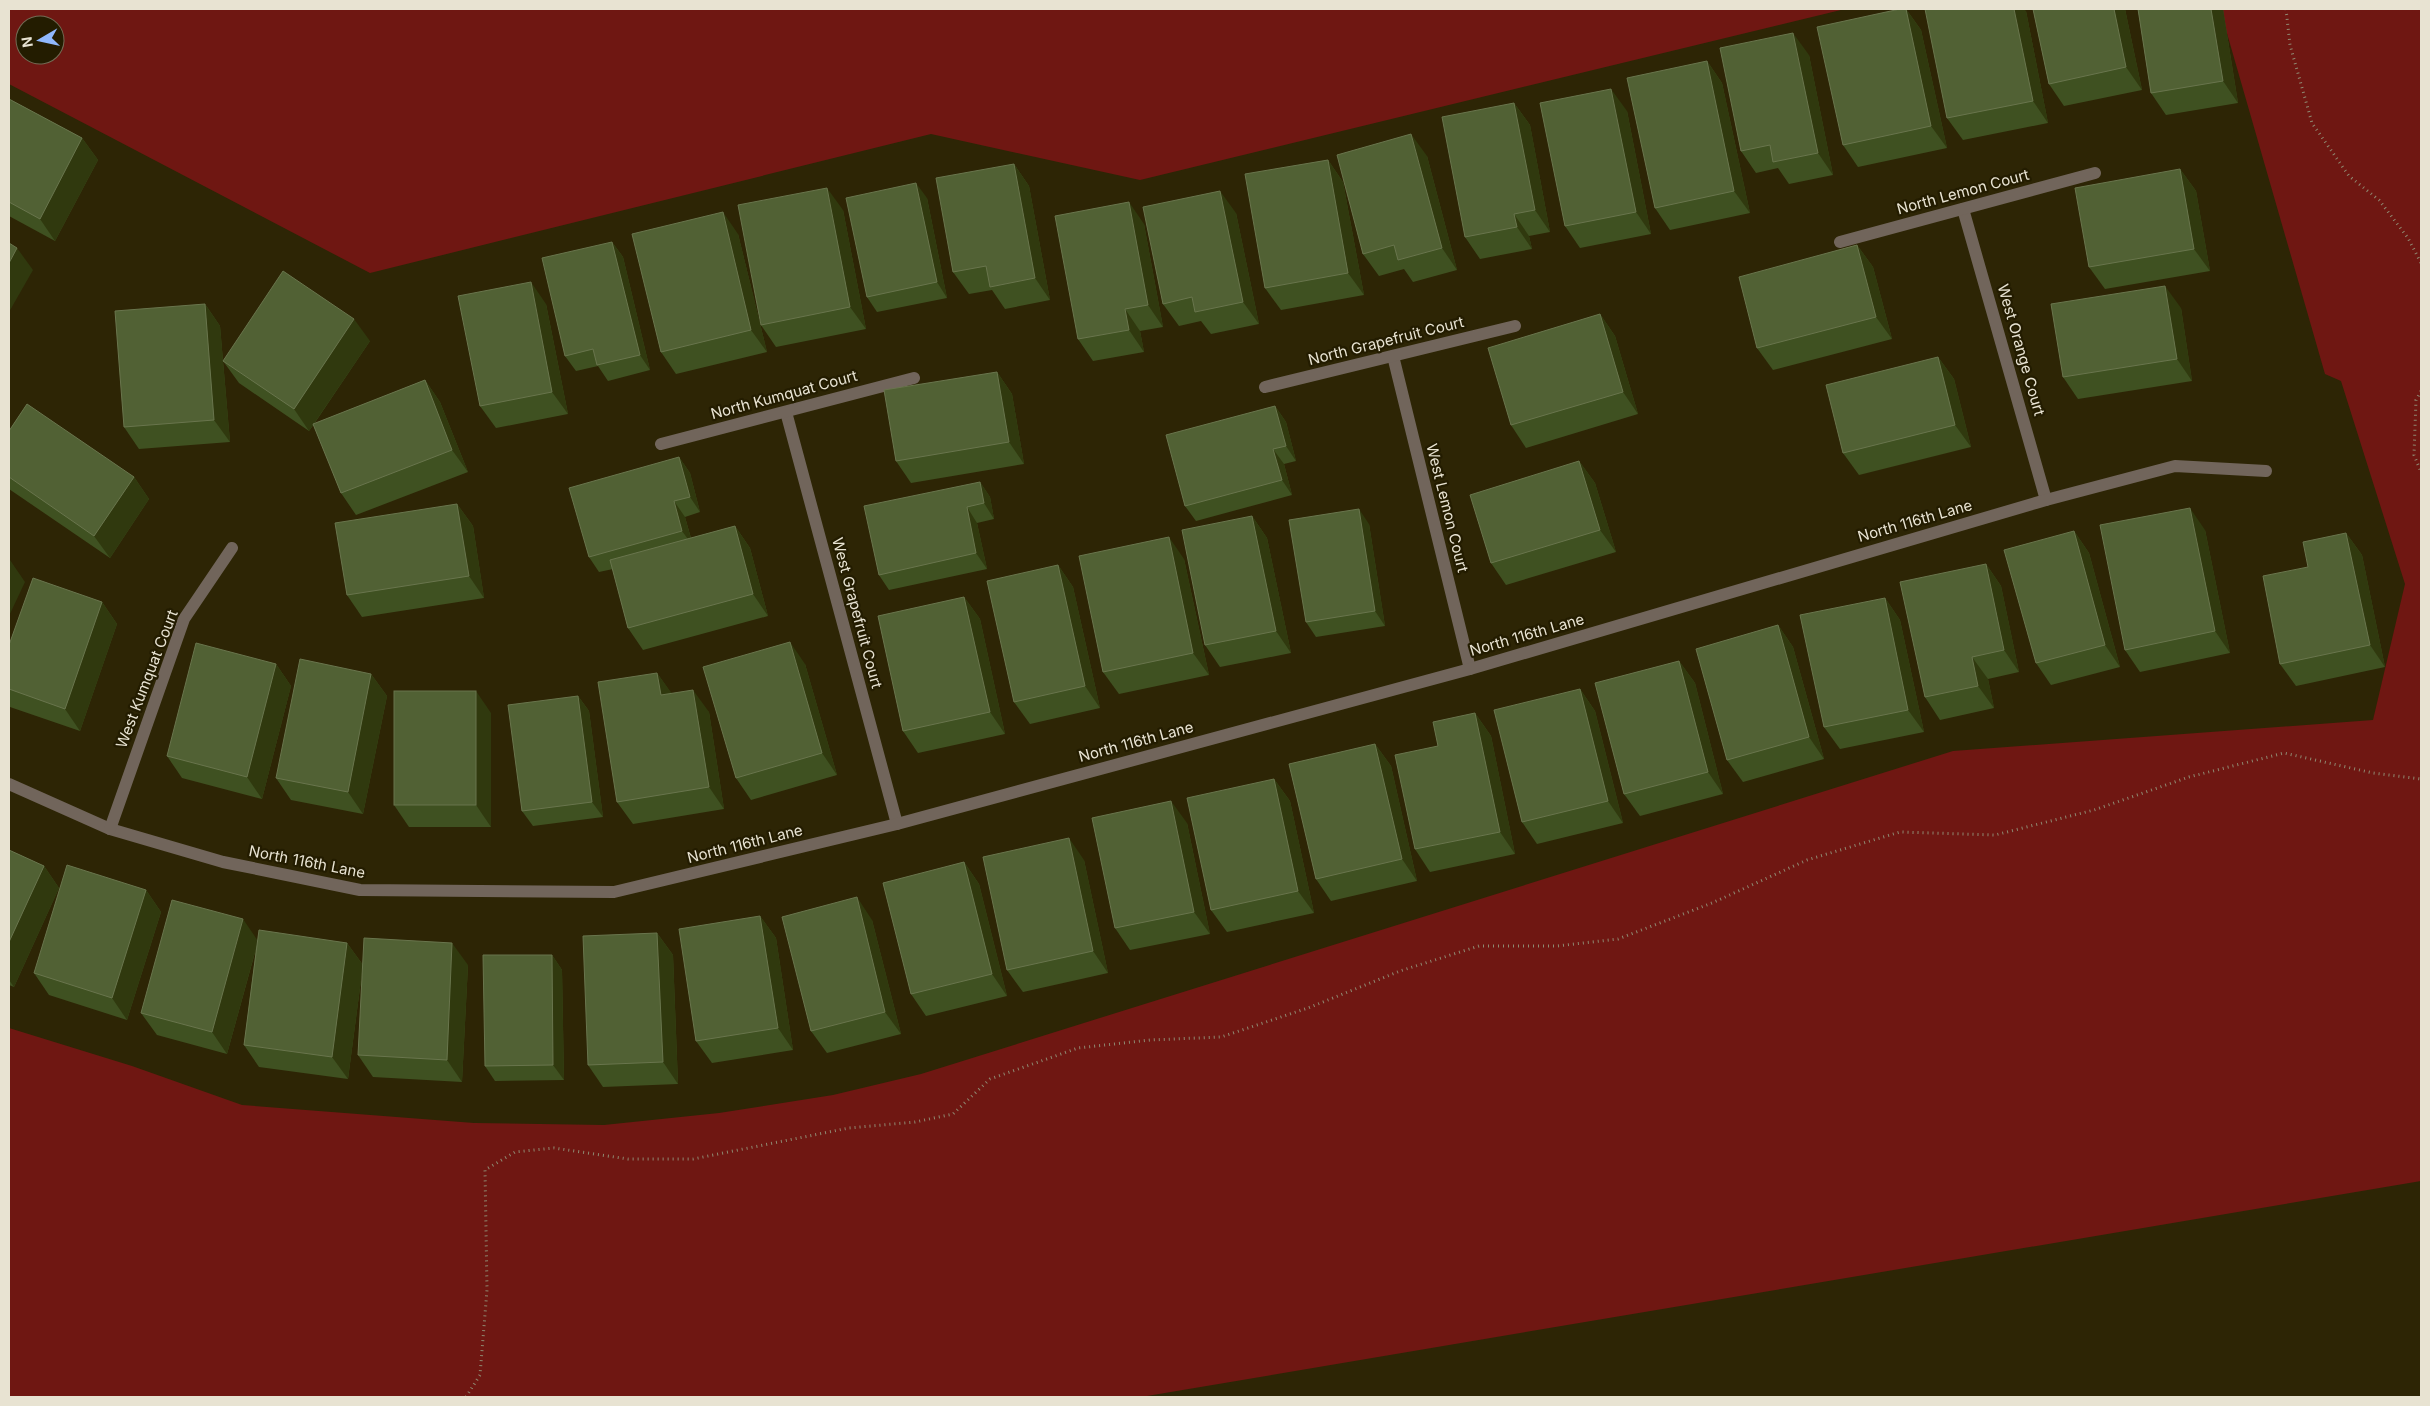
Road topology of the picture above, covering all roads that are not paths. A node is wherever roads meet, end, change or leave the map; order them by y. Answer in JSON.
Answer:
{"nodes":[{"id":1,"x":2096,"y":173,"type":"dead end"},
{"id":2,"x":1964,"y":208,"type":"junction"},
{"id":3,"x":1840,"y":242,"type":"dead end"},
{"id":4,"x":1515,"y":326,"type":"dead end"},
{"id":5,"x":1393,"y":356,"type":"junction"},
{"id":6,"x":914,"y":378,"type":"dead end"},
{"id":7,"x":1265,"y":388,"type":"dead end"},
{"id":8,"x":786,"y":412,"type":"junction"},
{"id":9,"x":661,"y":444,"type":"dead end"},
{"id":10,"x":2266,"y":472,"type":"dead end"},
{"id":11,"x":2046,"y":500,"type":"junction"},
{"id":12,"x":232,"y":548,"type":"dead end"},
{"id":13,"x":1470,"y":669,"type":"junction"},
{"id":14,"x":9,"y":784,"type":"edge"},
{"id":15,"x":897,"y":824,"type":"junction"},
{"id":16,"x":110,"y":829,"type":"junction"}],
"edges":[{"from":1,"to":2,"type":"street","name":"North Lemon Court"},
{"from":2,"to":3,"type":"street","name":"North Lemon Court"},
{"from":2,"to":11,"type":"street","name":"West Orange Court"},
{"from":4,"to":5,"type":"street","name":"North Grapefruit Court"},
{"from":5,"to":7,"type":"street","name":"North Grapefruit Court"},
{"from":5,"to":13,"type":"street","name":"West Lemon Court"},
{"from":6,"to":8,"type":"street","name":"North Kumquat Court"},
{"from":8,"to":9,"type":"street","name":"North Kumquat Court"},
{"from":8,"to":15,"type":"street","name":"West Grapefruit Court"},
{"from":10,"to":11,"type":"street","name":"North 116th Lane"},
{"from":11,"to":13,"type":"street","name":"North 116th Lane"},
{"from":12,"to":16,"type":"street","name":"West Kumquat Court"},
{"from":13,"to":15,"type":"street","name":"North 116th Lane"},
{"from":14,"to":16,"type":"street","name":"North 116th Lane"},
{"from":15,"to":16,"type":"street","name":"North 116th Lane"}]}
